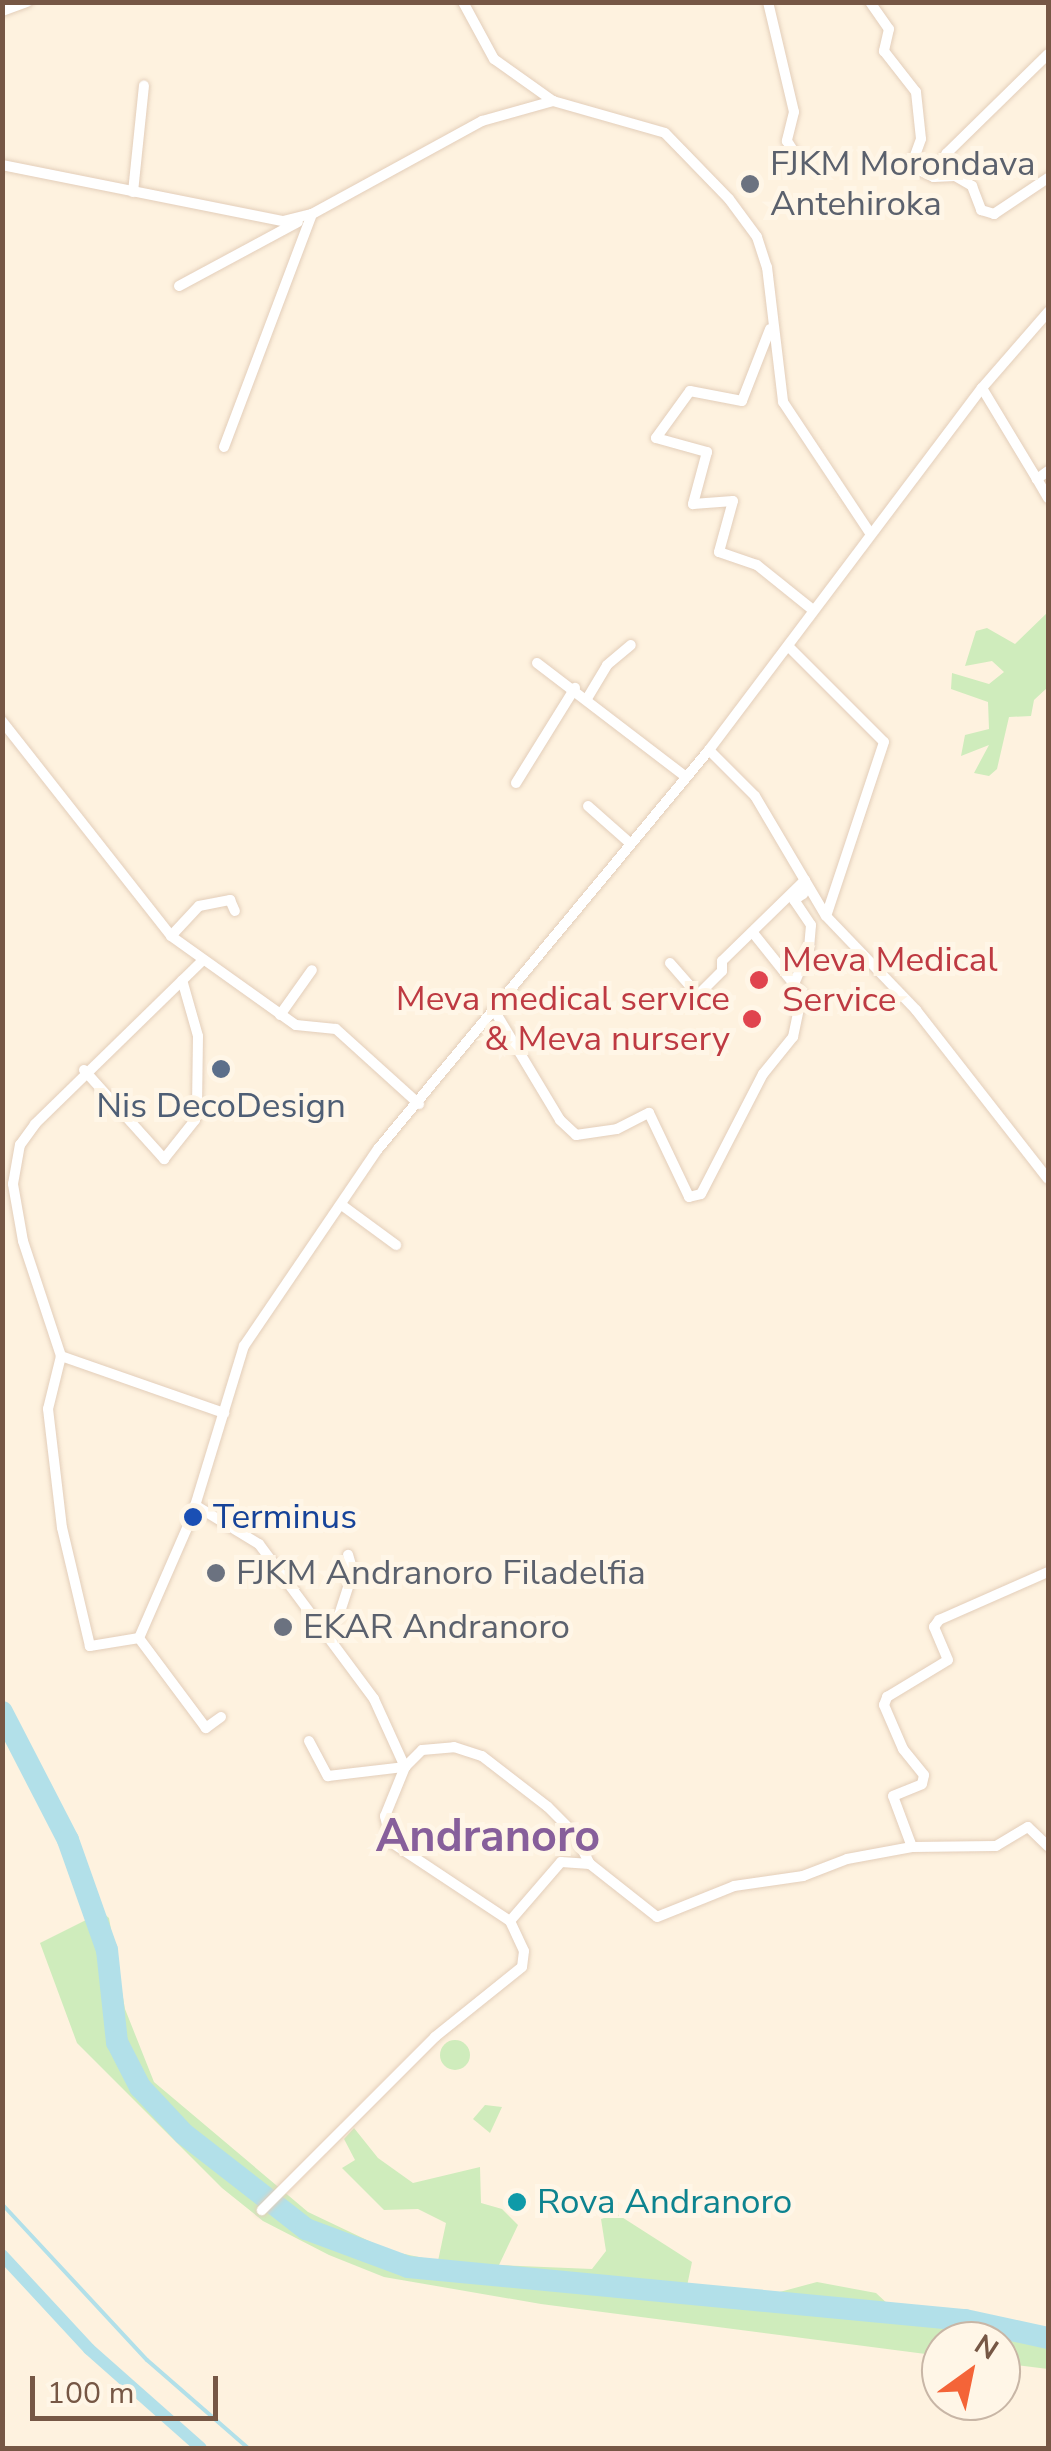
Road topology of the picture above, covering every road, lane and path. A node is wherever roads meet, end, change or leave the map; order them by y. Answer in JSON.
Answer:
{"nodes":[{"id":1,"x":27,"y":2,"type":"edge"},
{"id":2,"x":464,"y":2,"type":"edge"},
{"id":3,"x":768,"y":2,"type":"edge"},
{"id":4,"x":870,"y":2,"type":"edge"},
{"id":5,"x":2,"y":12,"type":"edge"},
{"id":6,"x":1048,"y":54,"type":"edge"},
{"id":7,"x":144,"y":86,"type":"dead end"},
{"id":8,"x":553,"y":101,"type":"junction"},
{"id":9,"x":2,"y":165,"type":"edge"},
{"id":10,"x":804,"y":167,"type":"dead end"},
{"id":11,"x":934,"y":177,"type":"junction"},
{"id":12,"x":1048,"y":178,"type":"edge"},
{"id":13,"x":133,"y":192,"type":"junction"},
{"id":14,"x":312,"y":214,"type":"junction"},
{"id":15,"x":179,"y":286,"type":"dead end"},
{"id":16,"x":1048,"y":312,"type":"edge"},
{"id":17,"x":772,"y":325,"type":"junction"},
{"id":18,"x":982,"y":388,"type":"junction"},
{"id":19,"x":224,"y":447,"type":"dead end"},
{"id":20,"x":1048,"y":471,"type":"edge"},
{"id":21,"x":1037,"y":479,"type":"junction"},
{"id":22,"x":1048,"y":498,"type":"edge"},
{"id":23,"x":870,"y":533,"type":"junction"},
{"id":24,"x":813,"y":610,"type":"junction"},
{"id":25,"x":631,"y":645,"type":"dead end"},
{"id":26,"x":789,"y":647,"type":"junction"},
{"id":27,"x":536,"y":663,"type":"dead end"},
{"id":28,"x":576,"y":688,"type":"junction"},
{"id":29,"x":588,"y":697,"type":"junction"},
{"id":30,"x":2,"y":721,"type":"edge"},
{"id":31,"x":709,"y":750,"type":"junction"},
{"id":32,"x":685,"y":776,"type":"junction"},
{"id":33,"x":516,"y":784,"type":"dead end"},
{"id":34,"x":588,"y":806,"type":"dead end"},
{"id":35,"x":631,"y":844,"type":"junction"},
{"id":36,"x":804,"y":880,"type":"junction"},
{"id":37,"x":235,"y":910,"type":"dead end"},
{"id":38,"x":826,"y":916,"type":"junction"},
{"id":39,"x":754,"y":934,"type":"junction"},
{"id":40,"x":171,"y":936,"type":"junction"},
{"id":41,"x":201,"y":962,"type":"junction"},
{"id":42,"x":670,"y":963,"type":"dead end"},
{"id":43,"x":312,"y":970,"type":"dead end"},
{"id":44,"x":182,"y":980,"type":"junction"},
{"id":45,"x":794,"y":984,"type":"junction"},
{"id":46,"x":494,"y":1010,"type":"junction"},
{"id":47,"x":280,"y":1015,"type":"junction"},
{"id":48,"x":84,"y":1070,"type":"junction"},
{"id":49,"x":419,"y":1104,"type":"junction"},
{"id":50,"x":1048,"y":1179,"type":"edge"},
{"id":51,"x":343,"y":1206,"type":"junction"},
{"id":52,"x":396,"y":1245,"type":"dead end"},
{"id":53,"x":61,"y":1356,"type":"junction"},
{"id":54,"x":224,"y":1413,"type":"junction"},
{"id":55,"x":195,"y":1505,"type":"junction"},
{"id":56,"x":348,"y":1555,"type":"dead end"},
{"id":57,"x":1048,"y":1572,"type":"edge"},
{"id":58,"x":325,"y":1631,"type":"junction"},
{"id":59,"x":139,"y":1638,"type":"junction"},
{"id":60,"x":221,"y":1717,"type":"dead end"},
{"id":61,"x":308,"y":1741,"type":"dead end"},
{"id":62,"x":405,"y":1767,"type":"junction"},
{"id":63,"x":1048,"y":1846,"type":"edge"},
{"id":64,"x":912,"y":1847,"type":"junction"},
{"id":65,"x":590,"y":1864,"type":"junction"},
{"id":66,"x":510,"y":1922,"type":"junction"},
{"id":67,"x":262,"y":2210,"type":"dead end"}],
"edges":[{"from":1,"to":5,"type":"street"},
{"from":2,"to":8,"type":"street"},
{"from":3,"to":10,"type":"street"},
{"from":4,"to":11,"type":"street"},
{"from":6,"to":11,"type":"street"},
{"from":7,"to":13,"type":"street"},
{"from":8,"to":14,"type":"street"},
{"from":8,"to":17,"type":"street"},
{"from":9,"to":13,"type":"street"},
{"from":11,"to":12,"type":"street"},
{"from":13,"to":14,"type":"street"},
{"from":14,"to":15,"type":"street"},
{"from":14,"to":19,"type":"street"},
{"from":16,"to":18,"type":"street"},
{"from":17,"to":23,"type":"street"},
{"from":17,"to":24,"type":"street"},
{"from":18,"to":21,"type":"street"},
{"from":18,"to":23,"type":"street"},
{"from":20,"to":21,"type":"street"},
{"from":21,"to":22,"type":"street"},
{"from":23,"to":24,"type":"street"},
{"from":24,"to":26,"type":"street"},
{"from":25,"to":29,"type":"street"},
{"from":26,"to":31,"type":"street"},
{"from":26,"to":38,"type":"street"},
{"from":27,"to":28,"type":"street"},
{"from":28,"to":29,"type":"street"},
{"from":28,"to":33,"type":"street"},
{"from":29,"to":32,"type":"street"},
{"from":30,"to":40,"type":"street"},
{"from":31,"to":32,"type":"street"},
{"from":31,"to":36,"type":"street"},
{"from":32,"to":35,"type":"street"},
{"from":34,"to":35,"type":"street"},
{"from":35,"to":46,"type":"street"},
{"from":36,"to":38,"type":"street"},
{"from":36,"to":39,"type":"street"},
{"from":36,"to":45,"type":"street"},
{"from":37,"to":40,"type":"street"},
{"from":38,"to":50,"type":"street"},
{"from":39,"to":42,"type":"street"},
{"from":39,"to":45,"type":"street"},
{"from":40,"to":41,"type":"street"},
{"from":41,"to":44,"type":"street"},
{"from":41,"to":47,"type":"street"},
{"from":43,"to":47,"type":"street"},
{"from":44,"to":48,"type":"street"},
{"from":44,"to":48,"type":"street"},
{"from":45,"to":46,"type":"street"},
{"from":46,"to":49,"type":"street"},
{"from":47,"to":49,"type":"street"},
{"from":48,"to":53,"type":"street"},
{"from":49,"to":51,"type":"street"},
{"from":51,"to":52,"type":"street"},
{"from":51,"to":54,"type":"street"},
{"from":53,"to":54,"type":"street"},
{"from":53,"to":59,"type":"street"},
{"from":54,"to":55,"type":"street"},
{"from":55,"to":58,"type":"street"},
{"from":55,"to":59,"type":"street"},
{"from":56,"to":58,"type":"street"},
{"from":57,"to":64,"type":"street"},
{"from":58,"to":62,"type":"street"},
{"from":59,"to":60,"type":"street"},
{"from":61,"to":62,"type":"street"},
{"from":62,"to":65,"type":"street"},
{"from":62,"to":66,"type":"street"},
{"from":63,"to":64,"type":"street"},
{"from":64,"to":65,"type":"street"},
{"from":65,"to":66,"type":"street"},
{"from":66,"to":67,"type":"street"}]}
